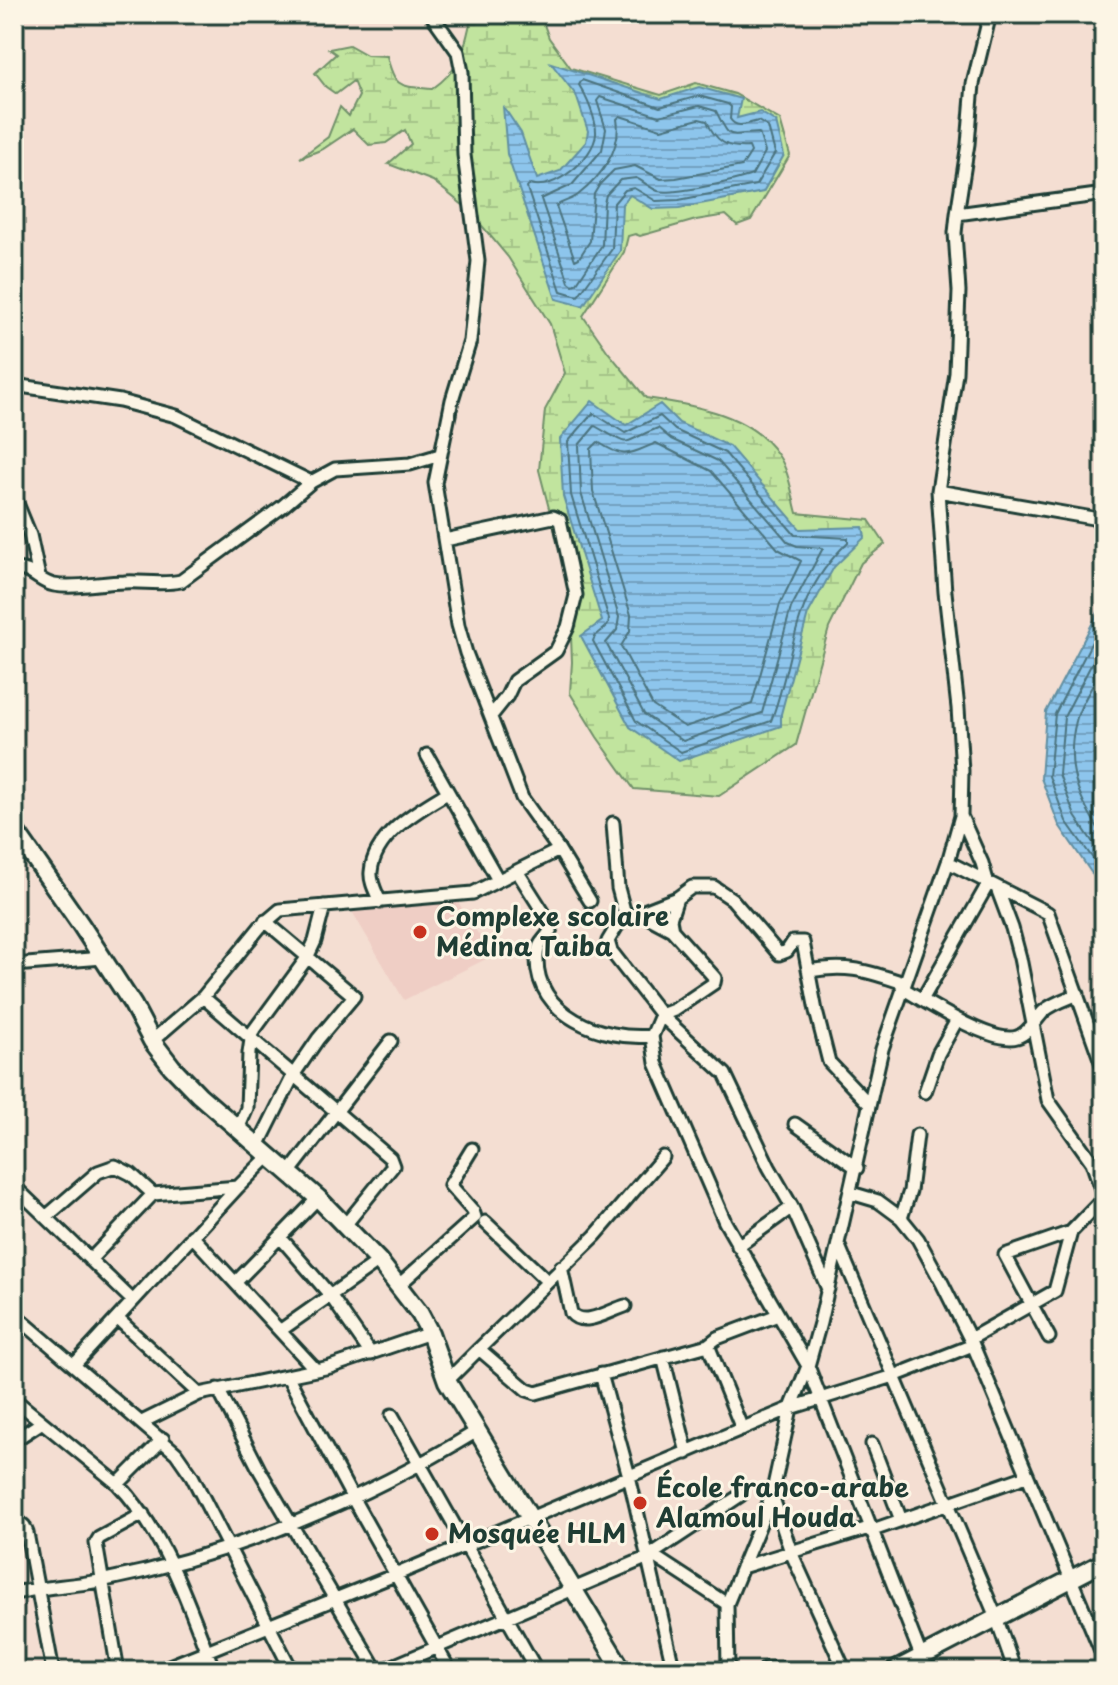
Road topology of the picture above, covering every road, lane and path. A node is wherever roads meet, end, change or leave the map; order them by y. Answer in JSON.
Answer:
{"nodes":[{"id":1,"x":431,"y":14,"type":"edge"},
{"id":2,"x":990,"y":14,"type":"edge"},
{"id":3,"x":1104,"y":194,"type":"edge"},
{"id":4,"x":957,"y":214,"type":"junction"},
{"id":5,"x":14,"y":385,"type":"edge"},
{"id":6,"x":440,"y":455,"type":"junction"},
{"id":7,"x":311,"y":482,"type":"junction"},
{"id":8,"x":938,"y":491,"type":"junction"},
{"id":9,"x":14,"y":496,"type":"edge"},
{"id":10,"x":1104,"y":520,"type":"edge"},
{"id":11,"x":445,"y":540,"type":"junction"},
{"id":12,"x":14,"y":570,"type":"edge"},
{"id":13,"x":39,"y":577,"type":"junction"},
{"id":14,"x":491,"y":716,"type":"junction"},
{"id":15,"x":427,"y":755,"type":"dead end"},
{"id":16,"x":447,"y":793,"type":"junction"},
{"id":17,"x":961,"y":816,"type":"junction"},
{"id":18,"x":613,"y":823,"type":"dead end"},
{"id":19,"x":14,"y":829,"type":"edge"},
{"id":20,"x":559,"y":850,"type":"junction"},
{"id":21,"x":948,"y":862,"type":"junction"},
{"id":22,"x":517,"y":871,"type":"junction"},
{"id":23,"x":498,"y":880,"type":"junction"},
{"id":24,"x":992,"y":886,"type":"junction"},
{"id":25,"x":677,"y":898,"type":"junction"},
{"id":26,"x":590,"y":901,"type":"dead end"},
{"id":27,"x":380,"y":902,"type":"junction"},
{"id":28,"x":324,"y":906,"type":"junction"},
{"id":29,"x":640,"y":913,"type":"junction"},
{"id":30,"x":626,"y":918,"type":"junction"},
{"id":31,"x":265,"y":921,"type":"junction"},
{"id":32,"x":672,"y":930,"type":"junction"},
{"id":33,"x":103,"y":958,"type":"junction"},
{"id":34,"x":307,"y":958,"type":"junction"},
{"id":35,"x":14,"y":965,"type":"edge"},
{"id":36,"x":809,"y":971,"type":"junction"},
{"id":37,"x":903,"y":986,"type":"junction"},
{"id":38,"x":1078,"y":994,"type":"junction"},
{"id":39,"x":203,"y":997,"type":"junction"},
{"id":40,"x":922,"y":1000,"type":"junction"},
{"id":41,"x":661,"y":1015,"type":"junction"},
{"id":42,"x":957,"y":1020,"type":"junction"},
{"id":43,"x":1032,"y":1025,"type":"junction"},
{"id":44,"x":652,"y":1036,"type":"junction"},
{"id":45,"x":251,"y":1038,"type":"junction"},
{"id":46,"x":1099,"y":1039,"type":"edge"},
{"id":47,"x":152,"y":1041,"type":"junction"},
{"id":48,"x":391,"y":1041,"type":"dead end"},
{"id":49,"x":1104,"y":1070,"type":"edge"},
{"id":50,"x":294,"y":1074,"type":"junction"},
{"id":51,"x":925,"y":1092,"type":"dead end"},
{"id":52,"x":869,"y":1104,"type":"junction"},
{"id":53,"x":336,"y":1112,"type":"junction"},
{"id":54,"x":795,"y":1124,"type":"dead end"},
{"id":55,"x":238,"y":1129,"type":"junction"},
{"id":56,"x":917,"y":1135,"type":"dead end"},
{"id":57,"x":472,"y":1149,"type":"dead end"},
{"id":58,"x":264,"y":1151,"type":"junction"},
{"id":59,"x":663,"y":1157,"type":"dead end"},
{"id":60,"x":857,"y":1168,"type":"junction"},
{"id":61,"x":289,"y":1173,"type":"junction"},
{"id":62,"x":14,"y":1186,"type":"edge"},
{"id":63,"x":238,"y":1187,"type":"junction"},
{"id":64,"x":851,"y":1193,"type":"junction"},
{"id":65,"x":153,"y":1194,"type":"junction"},
{"id":66,"x":318,"y":1198,"type":"junction"},
{"id":67,"x":1104,"y":1198,"type":"edge"},
{"id":68,"x":792,"y":1207,"type":"junction"},
{"id":69,"x":46,"y":1217,"type":"junction"},
{"id":70,"x":901,"y":1218,"type":"junction"},
{"id":71,"x":485,"y":1222,"type":"dead end"},
{"id":72,"x":346,"y":1224,"type":"junction"},
{"id":73,"x":1071,"y":1232,"type":"junction"},
{"id":74,"x":192,"y":1236,"type":"junction"},
{"id":75,"x":280,"y":1237,"type":"junction"},
{"id":76,"x":838,"y":1244,"type":"junction"},
{"id":77,"x":738,"y":1246,"type":"junction"},
{"id":78,"x":90,"y":1260,"type":"junction"},
{"id":79,"x":379,"y":1261,"type":"junction"},
{"id":80,"x":561,"y":1267,"type":"junction"},
{"id":81,"x":547,"y":1281,"type":"junction"},
{"id":82,"x":236,"y":1282,"type":"junction"},
{"id":83,"x":399,"y":1285,"type":"junction"},
{"id":84,"x":828,"y":1290,"type":"junction"},
{"id":85,"x":330,"y":1295,"type":"junction"},
{"id":86,"x":133,"y":1301,"type":"junction"},
{"id":87,"x":1032,"y":1304,"type":"junction"},
{"id":88,"x":625,"y":1306,"type":"dead end"},
{"id":89,"x":14,"y":1314,"type":"edge"},
{"id":90,"x":778,"y":1315,"type":"junction"},
{"id":91,"x":118,"y":1319,"type":"junction"},
{"id":92,"x":281,"y":1330,"type":"junction"},
{"id":93,"x":430,"y":1333,"type":"junction"},
{"id":94,"x":1049,"y":1337,"type":"dead end"},
{"id":95,"x":972,"y":1342,"type":"junction"},
{"id":96,"x":708,"y":1345,"type":"junction"},
{"id":97,"x":479,"y":1349,"type":"junction"},
{"id":98,"x":371,"y":1354,"type":"junction"},
{"id":99,"x":663,"y":1357,"type":"junction"},
{"id":100,"x":74,"y":1365,"type":"junction"},
{"id":101,"x":808,"y":1366,"type":"junction"},
{"id":102,"x":316,"y":1370,"type":"junction"},
{"id":103,"x":601,"y":1374,"type":"junction"},
{"id":104,"x":894,"y":1376,"type":"junction"},
{"id":105,"x":288,"y":1377,"type":"junction"},
{"id":106,"x":447,"y":1381,"type":"junction"},
{"id":107,"x":218,"y":1389,"type":"junction"},
{"id":108,"x":199,"y":1394,"type":"junction"},
{"id":109,"x":14,"y":1399,"type":"edge"},
{"id":110,"x":822,"y":1399,"type":"junction"},
{"id":111,"x":791,"y":1408,"type":"junction"},
{"id":112,"x":392,"y":1415,"type":"dead end"},
{"id":113,"x":142,"y":1422,"type":"junction"},
{"id":114,"x":41,"y":1423,"type":"junction"},
{"id":115,"x":742,"y":1429,"type":"junction"},
{"id":116,"x":477,"y":1431,"type":"junction"},
{"id":117,"x":14,"y":1437,"type":"edge"},
{"id":118,"x":163,"y":1439,"type":"junction"},
{"id":119,"x":872,"y":1444,"type":"dead end"},
{"id":120,"x":687,"y":1453,"type":"junction"},
{"id":121,"x":420,"y":1466,"type":"junction"},
{"id":122,"x":629,"y":1476,"type":"junction"},
{"id":123,"x":1027,"y":1476,"type":"junction"},
{"id":124,"x":118,"y":1484,"type":"junction"},
{"id":125,"x":741,"y":1495,"type":"dead end"},
{"id":126,"x":772,"y":1495,"type":"junction"},
{"id":127,"x":352,"y":1497,"type":"junction"},
{"id":128,"x":947,"y":1505,"type":"junction"},
{"id":129,"x":143,"y":1514,"type":"junction"},
{"id":130,"x":531,"y":1517,"type":"junction"},
{"id":131,"x":14,"y":1518,"type":"edge"},
{"id":132,"x":901,"y":1520,"type":"junction"},
{"id":133,"x":293,"y":1523,"type":"junction"},
{"id":134,"x":869,"y":1530,"type":"junction"},
{"id":135,"x":463,"y":1545,"type":"junction"},
{"id":136,"x":229,"y":1547,"type":"junction"},
{"id":137,"x":791,"y":1552,"type":"junction"},
{"id":138,"x":649,"y":1556,"type":"junction"},
{"id":139,"x":1104,"y":1562,"type":"edge"},
{"id":140,"x":170,"y":1565,"type":"junction"},
{"id":141,"x":742,"y":1567,"type":"junction"},
{"id":142,"x":395,"y":1575,"type":"junction"},
{"id":143,"x":1071,"y":1579,"type":"junction"},
{"id":144,"x":103,"y":1581,"type":"junction"},
{"id":145,"x":39,"y":1588,"type":"junction"},
{"id":146,"x":574,"y":1588,"type":"junction"},
{"id":147,"x":14,"y":1593,"type":"edge"},
{"id":148,"x":336,"y":1599,"type":"junction"},
{"id":149,"x":727,"y":1604,"type":"junction"},
{"id":150,"x":507,"y":1617,"type":"junction"},
{"id":151,"x":996,"y":1617,"type":"junction"},
{"id":152,"x":270,"y":1626,"type":"junction"},
{"id":153,"x":437,"y":1647,"type":"junction"},
{"id":154,"x":207,"y":1652,"type":"junction"},
{"id":155,"x":921,"y":1656,"type":"junction"},
{"id":156,"x":1104,"y":1658,"type":"edge"},
{"id":157,"x":900,"y":1670,"type":"edge"},
{"id":158,"x":53,"y":1671,"type":"edge"},
{"id":159,"x":118,"y":1671,"type":"edge"},
{"id":160,"x":157,"y":1671,"type":"edge"},
{"id":161,"x":214,"y":1671,"type":"edge"},
{"id":162,"x":292,"y":1671,"type":"edge"},
{"id":163,"x":379,"y":1671,"type":"edge"},
{"id":164,"x":450,"y":1671,"type":"edge"},
{"id":165,"x":537,"y":1671,"type":"edge"},
{"id":166,"x":623,"y":1671,"type":"edge"},
{"id":167,"x":674,"y":1671,"type":"edge"},
{"id":168,"x":728,"y":1671,"type":"edge"},
{"id":169,"x":775,"y":1671,"type":"edge"},
{"id":170,"x":816,"y":1671,"type":"edge"},
{"id":171,"x":845,"y":1671,"type":"edge"},
{"id":172,"x":1015,"y":1671,"type":"edge"}],
"edges":[{"from":1,"to":6,"type":"street"},
{"from":2,"to":4,"type":"street"},
{"from":3,"to":4,"type":"street"},
{"from":4,"to":8,"type":"street"},
{"from":5,"to":7,"type":"street"},
{"from":6,"to":7,"type":"street"},
{"from":6,"to":11,"type":"street"},
{"from":7,"to":13,"type":"street"},
{"from":8,"to":10,"type":"street"},
{"from":8,"to":17,"type":"street"},
{"from":9,"to":13,"type":"street"},
{"from":11,"to":14,"type":"street"},
{"from":11,"to":14,"type":"street"},
{"from":12,"to":13,"type":"street"},
{"from":14,"to":20,"type":"street"},
{"from":15,"to":16,"type":"street"},
{"from":16,"to":23,"type":"street"},
{"from":16,"to":27,"type":"street"},
{"from":17,"to":21,"type":"street"},
{"from":17,"to":24,"type":"street"},
{"from":18,"to":30,"type":"street"},
{"from":19,"to":33,"type":"street"},
{"from":20,"to":22,"type":"street"},
{"from":20,"to":26,"type":"street"},
{"from":21,"to":24,"type":"street"},
{"from":21,"to":37,"type":"street"},
{"from":22,"to":23,"type":"street"},
{"from":22,"to":44,"type":"street"},
{"from":23,"to":27,"type":"street"},
{"from":24,"to":38,"type":"street"},
{"from":24,"to":40,"type":"street"},
{"from":24,"to":43,"type":"street"},
{"from":25,"to":29,"type":"street"},
{"from":25,"to":32,"type":"street"},
{"from":25,"to":36,"type":"street"},
{"from":27,"to":28,"type":"street"},
{"from":28,"to":31,"type":"street"},
{"from":28,"to":34,"type":"street"},
{"from":29,"to":30,"type":"street"},
{"from":29,"to":32,"type":"street"},
{"from":30,"to":41,"type":"street"},
{"from":31,"to":34,"type":"street"},
{"from":31,"to":39,"type":"street"},
{"from":32,"to":41,"type":"street"},
{"from":33,"to":35,"type":"street"},
{"from":33,"to":47,"type":"street"},
{"from":34,"to":45,"type":"street"},
{"from":34,"to":50,"type":"street"},
{"from":36,"to":37,"type":"street"},
{"from":36,"to":52,"type":"street"},
{"from":37,"to":40,"type":"street"},
{"from":37,"to":52,"type":"street"},
{"from":38,"to":43,"type":"street"},
{"from":38,"to":46,"type":"street"},
{"from":39,"to":45,"type":"street"},
{"from":39,"to":47,"type":"street"},
{"from":40,"to":42,"type":"street"},
{"from":41,"to":44,"type":"street"},
{"from":41,"to":68,"type":"street"},
{"from":42,"to":43,"type":"street"},
{"from":42,"to":51,"type":"street"},
{"from":43,"to":67,"type":"street"},
{"from":44,"to":77,"type":"street"},
{"from":45,"to":50,"type":"street"},
{"from":45,"to":55,"type":"street"},
{"from":46,"to":49,"type":"street"},
{"from":47,"to":55,"type":"street"},
{"from":48,"to":53,"type":"street"},
{"from":50,"to":53,"type":"street"},
{"from":50,"to":58,"type":"street"},
{"from":52,"to":60,"type":"street"},
{"from":53,"to":61,"type":"street"},
{"from":53,"to":72,"type":"street"},
{"from":54,"to":60,"type":"street"},
{"from":55,"to":58,"type":"street"},
{"from":56,"to":70,"type":"street"},
{"from":57,"to":83,"type":"street"},
{"from":58,"to":61,"type":"street"},
{"from":58,"to":63,"type":"street"},
{"from":59,"to":80,"type":"street"},
{"from":60,"to":64,"type":"street"},
{"from":61,"to":66,"type":"street"},
{"from":62,"to":69,"type":"street"},
{"from":63,"to":65,"type":"street"},
{"from":63,"to":74,"type":"street"},
{"from":64,"to":70,"type":"street"},
{"from":64,"to":76,"type":"street"},
{"from":65,"to":69,"type":"street"},
{"from":65,"to":78,"type":"street"},
{"from":66,"to":72,"type":"street"},
{"from":66,"to":75,"type":"street"},
{"from":67,"to":73,"type":"street"},
{"from":68,"to":77,"type":"street"},
{"from":68,"to":84,"type":"street"},
{"from":69,"to":78,"type":"street"},
{"from":70,"to":95,"type":"street"},
{"from":71,"to":81,"type":"street"},
{"from":72,"to":79,"type":"street"},
{"from":73,"to":87,"type":"street"},
{"from":73,"to":87,"type":"street"},
{"from":74,"to":82,"type":"street"},
{"from":74,"to":86,"type":"street"},
{"from":75,"to":82,"type":"street"},
{"from":75,"to":85,"type":"street"},
{"from":76,"to":84,"type":"street"},
{"from":76,"to":104,"type":"street"},
{"from":77,"to":90,"type":"street"},
{"from":78,"to":86,"type":"street"},
{"from":79,"to":83,"type":"street"},
{"from":79,"to":85,"type":"street"},
{"from":80,"to":81,"type":"street"},
{"from":80,"to":88,"type":"street"},
{"from":81,"to":97,"type":"street"},
{"from":82,"to":92,"type":"street"},
{"from":83,"to":93,"type":"street"},
{"from":84,"to":101,"type":"street"},
{"from":85,"to":92,"type":"street"},
{"from":85,"to":98,"type":"street"},
{"from":86,"to":91,"type":"street"},
{"from":87,"to":94,"type":"street"},
{"from":87,"to":95,"type":"street"},
{"from":89,"to":100,"type":"street"},
{"from":90,"to":96,"type":"street"},
{"from":90,"to":101,"type":"street"},
{"from":91,"to":100,"type":"street"},
{"from":91,"to":108,"type":"street"},
{"from":92,"to":102,"type":"street"},
{"from":93,"to":98,"type":"street"},
{"from":93,"to":106,"type":"street"},
{"from":95,"to":104,"type":"street"},
{"from":95,"to":123,"type":"street"},
{"from":96,"to":99,"type":"street"},
{"from":96,"to":115,"type":"street"},
{"from":97,"to":103,"type":"street"},
{"from":97,"to":106,"type":"street"},
{"from":98,"to":102,"type":"street"},
{"from":99,"to":103,"type":"street"},
{"from":99,"to":120,"type":"street"},
{"from":100,"to":113,"type":"street"},
{"from":101,"to":110,"type":"street"},
{"from":101,"to":111,"type":"street"},
{"from":102,"to":105,"type":"street"},
{"from":103,"to":122,"type":"street"},
{"from":104,"to":110,"type":"street"},
{"from":104,"to":128,"type":"street"},
{"from":105,"to":107,"type":"street"},
{"from":105,"to":127,"type":"street"},
{"from":106,"to":116,"type":"street"},
{"from":107,"to":108,"type":"street"},
{"from":107,"to":133,"type":"street"},
{"from":108,"to":113,"type":"street"},
{"from":109,"to":114,"type":"street"},
{"from":110,"to":111,"type":"street"},
{"from":110,"to":134,"type":"street"},
{"from":111,"to":115,"type":"street"},
{"from":111,"to":126,"type":"street"},
{"from":112,"to":121,"type":"street"},
{"from":113,"to":118,"type":"street"},
{"from":114,"to":117,"type":"street"},
{"from":114,"to":124,"type":"street"},
{"from":115,"to":120,"type":"street"},
{"from":116,"to":121,"type":"street"},
{"from":116,"to":130,"type":"street"},
{"from":118,"to":124,"type":"street"},
{"from":118,"to":136,"type":"street"},
{"from":119,"to":132,"type":"street"},
{"from":120,"to":122,"type":"street"},
{"from":121,"to":127,"type":"street"},
{"from":121,"to":135,"type":"street"},
{"from":122,"to":130,"type":"street"},
{"from":122,"to":138,"type":"street"},
{"from":123,"to":128,"type":"street"},
{"from":123,"to":143,"type":"street"},
{"from":124,"to":129,"type":"street"},
{"from":125,"to":138,"type":"street"},
{"from":126,"to":137,"type":"street"},
{"from":126,"to":141,"type":"street"},
{"from":127,"to":133,"type":"street"},
{"from":127,"to":142,"type":"street"},
{"from":128,"to":132,"type":"street"},
{"from":128,"to":151,"type":"street"},
{"from":129,"to":140,"type":"street"},
{"from":129,"to":144,"type":"street"},
{"from":130,"to":135,"type":"street"},
{"from":130,"to":146,"type":"street"},
{"from":131,"to":145,"type":"street"},
{"from":132,"to":134,"type":"street"},
{"from":133,"to":136,"type":"street"},
{"from":133,"to":148,"type":"street"},
{"from":134,"to":137,"type":"street"},
{"from":134,"to":155,"type":"street"},
{"from":135,"to":142,"type":"street"},
{"from":135,"to":150,"type":"street"},
{"from":136,"to":140,"type":"street"},
{"from":136,"to":152,"type":"street"},
{"from":137,"to":141,"type":"street"},
{"from":137,"to":171,"type":"street"},
{"from":138,"to":146,"type":"street"},
{"from":138,"to":149,"type":"street"},
{"from":138,"to":167,"type":"street"},
{"from":139,"to":143,"type":"street"},
{"from":140,"to":144,"type":"street"},
{"from":140,"to":154,"type":"street"},
{"from":141,"to":149,"type":"street"},
{"from":142,"to":148,"type":"street"},
{"from":142,"to":153,"type":"street"},
{"from":143,"to":151,"type":"street"},
{"from":143,"to":156,"type":"street"},
{"from":144,"to":145,"type":"street"},
{"from":144,"to":159,"type":"street"},
{"from":145,"to":147,"type":"street"},
{"from":145,"to":158,"type":"street"},
{"from":146,"to":150,"type":"street"},
{"from":146,"to":166,"type":"street"},
{"from":148,"to":152,"type":"street"},
{"from":148,"to":163,"type":"street"},
{"from":149,"to":168,"type":"street"},
{"from":150,"to":153,"type":"street"},
{"from":150,"to":165,"type":"street"},
{"from":151,"to":155,"type":"street"},
{"from":151,"to":172,"type":"street"},
{"from":152,"to":154,"type":"street"},
{"from":152,"to":162,"type":"street"},
{"from":153,"to":163,"type":"street"},
{"from":153,"to":164,"type":"street"},
{"from":154,"to":160,"type":"street"},
{"from":154,"to":161,"type":"street"},
{"from":155,"to":157,"type":"street"},
{"from":169,"to":170,"type":"street"}]}
